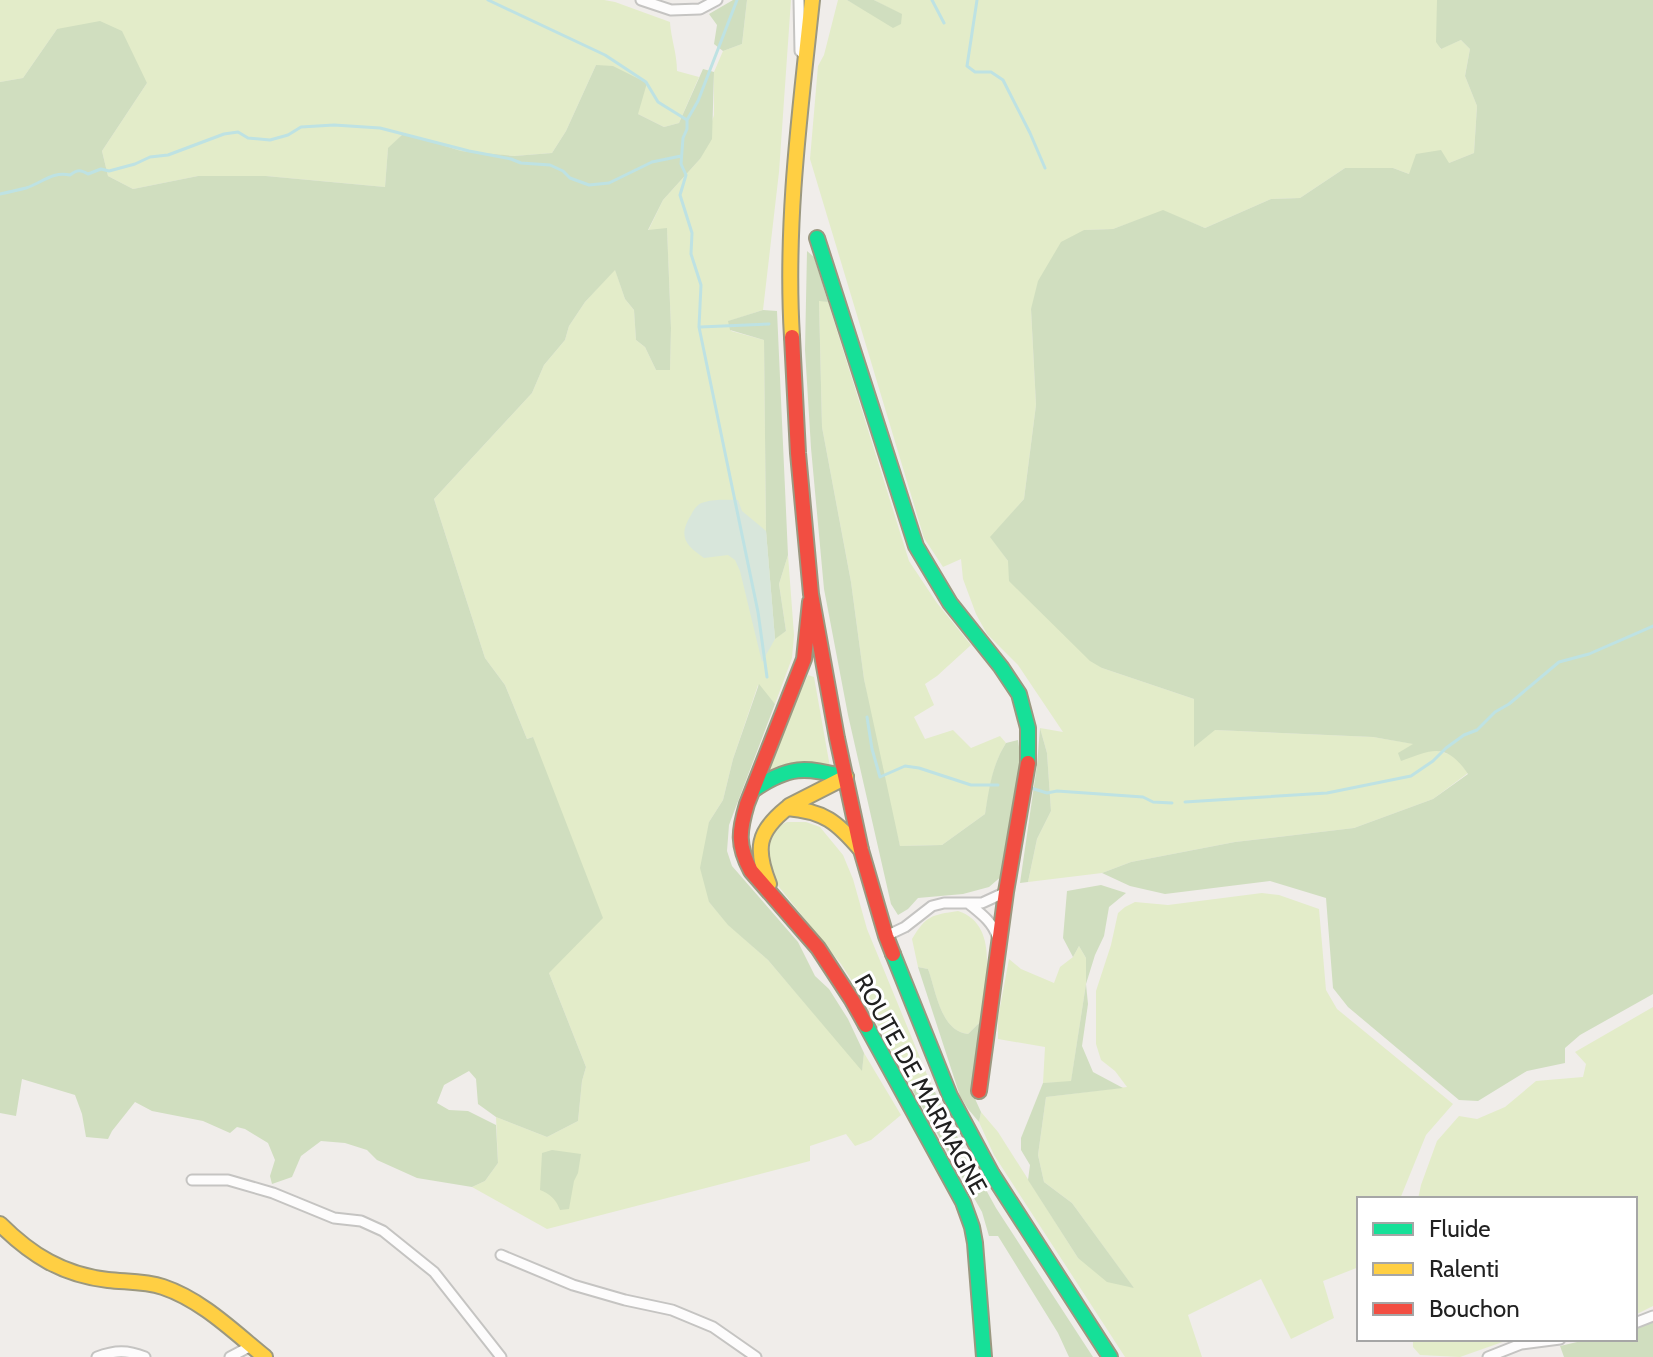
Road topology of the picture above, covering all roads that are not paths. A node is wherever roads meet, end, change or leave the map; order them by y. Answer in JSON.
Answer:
{"nodes":[{"id":1,"x":641,"y":0,"type":"edge"},
{"id":2,"x":717,"y":0,"type":"edge"},
{"id":3,"x":799,"y":0,"type":"edge"},
{"id":4,"x":812,"y":0,"type":"edge"},
{"id":5,"x":805,"y":56,"type":"junction"},
{"id":6,"x":817,"y":238,"type":"dead end"},
{"id":7,"x":811,"y":594,"type":"junction"},
{"id":8,"x":846,"y":777,"type":"junction"},
{"id":9,"x":752,"y":790,"type":"junction"},
{"id":10,"x":787,"y":808,"type":"junction"},
{"id":11,"x":861,"y":850,"type":"junction"},
{"id":12,"x":1006,"y":892,"type":"junction"},
{"id":13,"x":775,"y":899,"type":"junction"},
{"id":14,"x":968,"y":903,"type":"junction"},
{"id":15,"x":886,"y":936,"type":"junction"},
{"id":16,"x":1000,"y":943,"type":"junction"},
{"id":17,"x":979,"y":1091,"type":"dead end"},
{"id":18,"x":192,"y":1180,"type":"dead end"},
{"id":19,"x":0,"y":1224,"type":"edge"},
{"id":20,"x":501,"y":1255,"type":"dead end"},
{"id":21,"x":1544,"y":1341,"type":"edge"},
{"id":22,"x":251,"y":1346,"type":"junction"},
{"id":23,"x":97,"y":1357,"type":"edge"},
{"id":24,"x":145,"y":1357,"type":"edge"},
{"id":25,"x":230,"y":1357,"type":"edge"},
{"id":26,"x":265,"y":1357,"type":"edge"},
{"id":27,"x":501,"y":1357,"type":"edge"},
{"id":28,"x":756,"y":1357,"type":"edge"},
{"id":29,"x":984,"y":1357,"type":"edge"},
{"id":30,"x":1110,"y":1357,"type":"edge"},
{"id":31,"x":1488,"y":1357,"type":"edge"}],
"edges":[{"from":1,"to":2,"type":"street"},
{"from":3,"to":5,"type":"street"},
{"from":4,"to":5,"type":"main road"},
{"from":5,"to":7,"type":"main road"},
{"from":6,"to":12,"type":"main road"},
{"from":7,"to":8,"type":"main road"},
{"from":7,"to":9,"type":"main road","name":"ROUTE DE MARMAGNE"},
{"from":8,"to":9,"type":"main road"},
{"from":8,"to":10,"type":"main road","name":"ROUTE DE MARMAGNE"},
{"from":8,"to":11,"type":"main road"},
{"from":9,"to":13,"type":"main road","name":"ROUTE DE MARMAGNE"},
{"from":10,"to":11,"type":"main road"},
{"from":10,"to":13,"type":"main road","name":"ROUTE DE MARMAGNE"},
{"from":11,"to":15,"type":"main road"},
{"from":12,"to":14,"type":"street"},
{"from":12,"to":16,"type":"main road"},
{"from":13,"to":29,"type":"main road","name":"ROUTE DE MARMAGNE"},
{"from":14,"to":15,"type":"street"},
{"from":14,"to":16,"type":"street"},
{"from":15,"to":30,"type":"main road"},
{"from":16,"to":17,"type":"main road"},
{"from":18,"to":27,"type":"street"},
{"from":19,"to":22,"type":"main road"},
{"from":20,"to":28,"type":"street"},
{"from":21,"to":31,"type":"street"},
{"from":22,"to":25,"type":"street"},
{"from":22,"to":26,"type":"main road"},
{"from":23,"to":24,"type":"street"}]}
